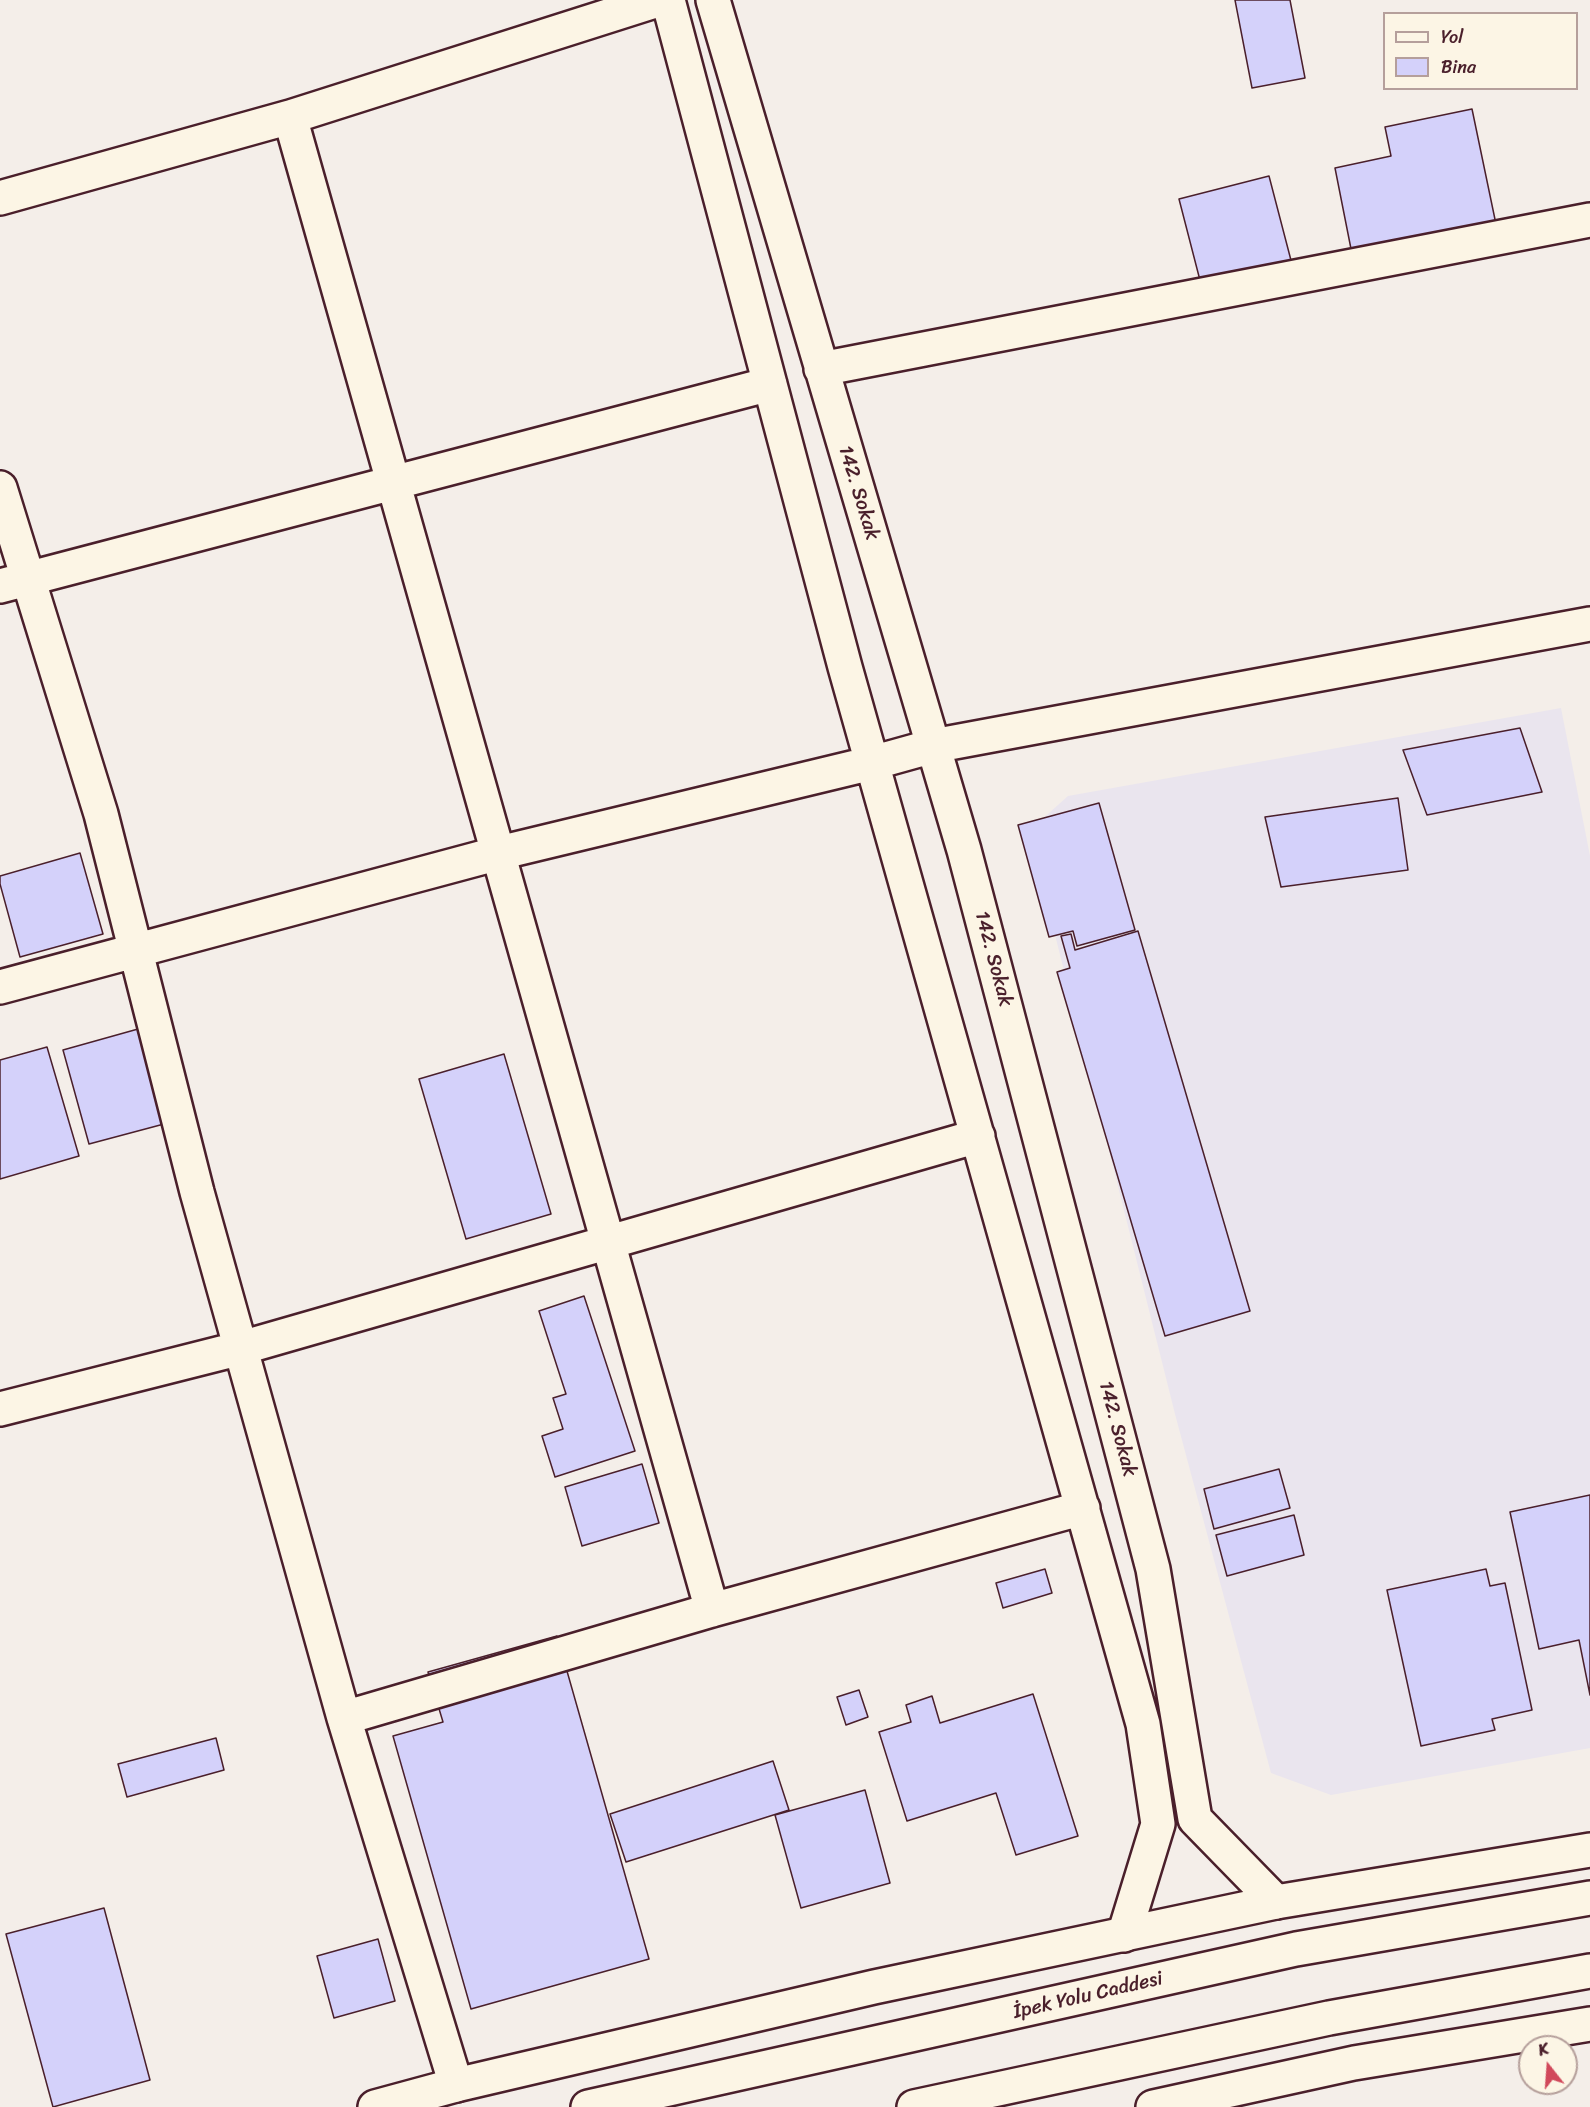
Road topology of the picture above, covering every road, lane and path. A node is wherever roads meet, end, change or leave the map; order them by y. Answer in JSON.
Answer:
{"nodes":[{"id":1,"x":658,"y":0,"type":"edge"},
{"id":2,"x":668,"y":0,"type":"edge"},
{"id":3,"x":713,"y":0,"type":"edge"},
{"id":4,"x":290,"y":117,"type":"junction"},
{"id":5,"x":0,"y":198,"type":"edge"},
{"id":6,"x":1590,"y":220,"type":"edge"},
{"id":7,"x":822,"y":369,"type":"junction"},
{"id":8,"x":770,"y":384,"type":"junction"},
{"id":9,"x":394,"y":481,"type":"junction"},
{"id":10,"x":0,"y":488,"type":"edge"},
{"id":11,"x":14,"y":582,"type":"edge"},
{"id":12,"x":1590,"y":624,"type":"edge"},
{"id":13,"x":933,"y":746,"type":"junction"},
{"id":14,"x":872,"y":763,"type":"junction"},
{"id":15,"x":499,"y":853,"type":"junction"},
{"id":16,"x":136,"y":952,"type":"junction"},
{"id":17,"x":0,"y":987,"type":"edge"},
{"id":18,"x":978,"y":1136,"type":"junction"},
{"id":19,"x":609,"y":1242,"type":"junction"},
{"id":20,"x":241,"y":1348,"type":"junction"},
{"id":21,"x":0,"y":1409,"type":"edge"},
{"id":22,"x":1083,"y":1508,"type":"junction"},
{"id":23,"x":712,"y":1610,"type":"junction"},
{"id":24,"x":344,"y":1718,"type":"junction"},
{"id":25,"x":1590,"y":1850,"type":"edge"},
{"id":26,"x":1590,"y":1898,"type":"edge"},
{"id":27,"x":1275,"y":1902,"type":"junction"},
{"id":28,"x":1124,"y":1935,"type":"junction"},
{"id":29,"x":1590,"y":1971,"type":"edge"},
{"id":30,"x":1590,"y":2024,"type":"edge"},
{"id":31,"x":456,"y":2085,"type":"junction"},
{"id":32,"x":375,"y":2107,"type":"edge"},
{"id":33,"x":588,"y":2107,"type":"edge"},
{"id":34,"x":914,"y":2107,"type":"edge"},
{"id":35,"x":1154,"y":2107,"type":"edge"}],
"edges":[{"from":1,"to":4,"type":"main road"},
{"from":2,"to":8,"type":"main road"},
{"from":3,"to":7,"type":"main road","name":"142. Sokak"},
{"from":4,"to":5,"type":"main road"},
{"from":4,"to":9,"type":"main road"},
{"from":6,"to":7,"type":"main road"},
{"from":7,"to":13,"type":"main road","name":"142. Sokak"},
{"from":8,"to":9,"type":"main road"},
{"from":8,"to":14,"type":"main road"},
{"from":9,"to":11,"type":"main road"},
{"from":9,"to":15,"type":"main road"},
{"from":10,"to":11,"type":"main road"},
{"from":11,"to":16,"type":"main road"},
{"from":12,"to":13,"type":"main road"},
{"from":13,"to":14,"type":"main road"},
{"from":13,"to":27,"type":"main road","name":"142. Sokak"},
{"from":14,"to":15,"type":"main road"},
{"from":14,"to":18,"type":"main road"},
{"from":15,"to":16,"type":"main road"},
{"from":15,"to":19,"type":"main road"},
{"from":16,"to":17,"type":"main road"},
{"from":16,"to":20,"type":"main road"},
{"from":18,"to":19,"type":"main road"},
{"from":18,"to":22,"type":"main road"},
{"from":19,"to":20,"type":"main road"},
{"from":19,"to":23,"type":"main road"},
{"from":20,"to":21,"type":"main road"},
{"from":20,"to":24,"type":"main road"},
{"from":22,"to":23,"type":"main road"},
{"from":22,"to":28,"type":"main road"},
{"from":23,"to":24,"type":"main road"},
{"from":24,"to":31,"type":"main road"},
{"from":25,"to":27,"type":"main road"},
{"from":26,"to":33,"type":"main road","name":"İpek Yolu Caddesi"},
{"from":27,"to":28,"type":"main road"},
{"from":28,"to":31,"type":"main road"},
{"from":29,"to":34,"type":"main road"},
{"from":30,"to":35,"type":"main road"},
{"from":31,"to":32,"type":"main road"}]}
